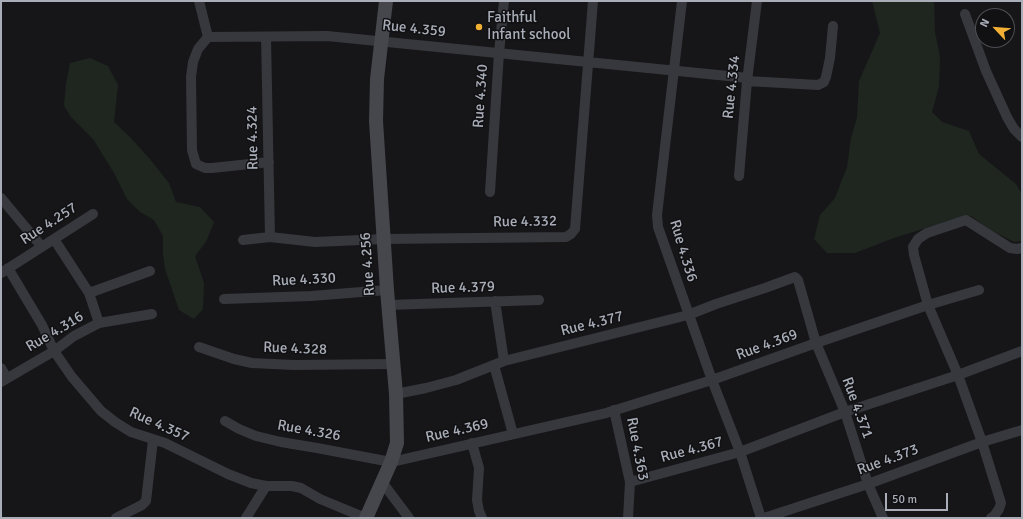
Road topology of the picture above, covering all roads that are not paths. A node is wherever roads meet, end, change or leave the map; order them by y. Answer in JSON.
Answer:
{"nodes":[{"id":1,"x":199,"y":1,"type":"edge"},
{"id":2,"x":386,"y":1,"type":"edge"},
{"id":3,"x":504,"y":1,"type":"edge"},
{"id":4,"x":593,"y":1,"type":"edge"},
{"id":5,"x":682,"y":1,"type":"edge"},
{"id":6,"x":757,"y":1,"type":"edge"},
{"id":7,"x":965,"y":14,"type":"dead end"},
{"id":8,"x":833,"y":26,"type":"dead end"},
{"id":9,"x":208,"y":37,"type":"junction"},
{"id":10,"x":266,"y":37,"type":"junction"},
{"id":11,"x":381,"y":41,"type":"junction"},
{"id":12,"x":499,"y":53,"type":"junction"},
{"id":13,"x":588,"y":62,"type":"junction"},
{"id":14,"x":674,"y":70,"type":"junction"},
{"id":15,"x":748,"y":79,"type":"junction"},
{"id":16,"x":1022,"y":137,"type":"edge"},
{"id":17,"x":269,"y":162,"type":"junction"},
{"id":18,"x":739,"y":176,"type":"dead end"},
{"id":19,"x":490,"y":192,"type":"dead end"},
{"id":20,"x":1,"y":198,"type":"edge"},
{"id":21,"x":92,"y":214,"type":"dead end"},
{"id":22,"x":270,"y":238,"type":"junction"},
{"id":23,"x":54,"y":239,"type":"junction"},
{"id":24,"x":384,"y":239,"type":"junction"},
{"id":25,"x":243,"y":240,"type":"dead end"},
{"id":26,"x":42,"y":247,"type":"junction"},
{"id":27,"x":1022,"y":248,"type":"edge"},
{"id":28,"x":4,"y":271,"type":"edge"},
{"id":29,"x":150,"y":271,"type":"dead end"},
{"id":30,"x":795,"y":277,"type":"joint"},
{"id":31,"x":387,"y":290,"type":"junction"},
{"id":32,"x":979,"y":290,"type":"dead end"},
{"id":33,"x":89,"y":293,"type":"junction"},
{"id":34,"x":224,"y":299,"type":"dead end"},
{"id":35,"x":539,"y":300,"type":"dead end"},
{"id":36,"x":496,"y":302,"type":"junction"},
{"id":37,"x":388,"y":305,"type":"junction"},
{"id":38,"x":928,"y":305,"type":"junction"},
{"id":39,"x":152,"y":314,"type":"dead end"},
{"id":40,"x":688,"y":315,"type":"junction"},
{"id":41,"x":99,"y":323,"type":"junction"},
{"id":42,"x":816,"y":343,"type":"junction"},
{"id":43,"x":199,"y":347,"type":"dead end"},
{"id":44,"x":54,"y":351,"type":"junction"},
{"id":45,"x":1022,"y":351,"type":"edge"},
{"id":46,"x":504,"y":361,"type":"junction"},
{"id":47,"x":393,"y":364,"type":"junction"},
{"id":48,"x":494,"y":365,"type":"junction"},
{"id":49,"x":1,"y":368,"type":"edge"},
{"id":50,"x":958,"y":375,"type":"junction"},
{"id":51,"x":4,"y":380,"type":"edge"},
{"id":52,"x":712,"y":380,"type":"junction"},
{"id":53,"x":396,"y":394,"type":"junction"},
{"id":54,"x":614,"y":410,"type":"junction"},
{"id":55,"x":845,"y":412,"type":"junction"},
{"id":56,"x":225,"y":421,"type":"dead end"},
{"id":57,"x":1022,"y":430,"type":"edge"},
{"id":58,"x":513,"y":434,"type":"junction"},
{"id":59,"x":153,"y":440,"type":"junction"},
{"id":60,"x":982,"y":442,"type":"junction"},
{"id":61,"x":472,"y":443,"type":"junction"},
{"id":62,"x":740,"y":452,"type":"junction"},
{"id":63,"x":391,"y":462,"type":"junction"},
{"id":64,"x":382,"y":482,"type":"junction"},
{"id":65,"x":630,"y":482,"type":"junction"},
{"id":66,"x":868,"y":484,"type":"junction"},
{"id":67,"x":266,"y":486,"type":"junction"},
{"id":68,"x":882,"y":516,"type":"edge"},
{"id":69,"x":116,"y":518,"type":"edge"},
{"id":70,"x":246,"y":518,"type":"edge"},
{"id":71,"x":366,"y":518,"type":"edge"},
{"id":72,"x":409,"y":518,"type":"edge"},
{"id":73,"x":482,"y":518,"type":"edge"},
{"id":74,"x":628,"y":518,"type":"edge"},
{"id":75,"x":761,"y":518,"type":"edge"},
{"id":76,"x":764,"y":518,"type":"edge"},
{"id":77,"x":991,"y":518,"type":"edge"}],
"edges":[{"from":1,"to":9,"type":"street"},
{"from":2,"to":11,"type":"street","name":"Rue 4.256"},
{"from":3,"to":12,"type":"street","name":"Rue 4.340"},
{"from":4,"to":13,"type":"street","name":"Rue 4.332"},
{"from":5,"to":14,"type":"street","name":"Rue 4.336"},
{"from":6,"to":15,"type":"street","name":"Rue 4.334"},
{"from":7,"to":16,"type":"street"},
{"from":8,"to":15,"type":"street","name":"Rue 4.359"},
{"from":9,"to":10,"type":"street","name":"Rue 4.359"},
{"from":9,"to":17,"type":"street"},
{"from":10,"to":11,"type":"street","name":"Rue 4.359"},
{"from":10,"to":17,"type":"street","name":"Rue 4.324"},
{"from":11,"to":12,"type":"street","name":"Rue 4.359"},
{"from":11,"to":24,"type":"street","name":"Rue 4.256"},
{"from":12,"to":13,"type":"street","name":"Rue 4.359"},
{"from":12,"to":19,"type":"street","name":"Rue 4.340"},
{"from":13,"to":14,"type":"street","name":"Rue 4.359"},
{"from":13,"to":24,"type":"street","name":"Rue 4.332"},
{"from":14,"to":15,"type":"street","name":"Rue 4.359"},
{"from":14,"to":40,"type":"street","name":"Rue 4.336"},
{"from":15,"to":18,"type":"street","name":"Rue 4.334"},
{"from":17,"to":22,"type":"street","name":"Rue 4.324"},
{"from":20,"to":26,"type":"street"},
{"from":21,"to":23,"type":"street","name":"Rue 4.257"},
{"from":22,"to":24,"type":"street","name":"Rue 4.332"},
{"from":22,"to":25,"type":"street","name":"Rue 4.332"},
{"from":23,"to":26,"type":"street","name":"Rue 4.257"},
{"from":23,"to":33,"type":"street"},
{"from":24,"to":31,"type":"street","name":"Rue 4.256"},
{"from":26,"to":28,"type":"street","name":"Rue 4.257"},
{"from":27,"to":38,"type":"street"},
{"from":28,"to":44,"type":"street","name":"Rue 4.357"},
{"from":29,"to":33,"type":"street"},
{"from":30,"to":40,"type":"street","name":"Rue 4.377"},
{"from":30,"to":42,"type":"street","name":"Rue 4.371"},
{"from":31,"to":34,"type":"street","name":"Rue 4.330"},
{"from":31,"to":37,"type":"street","name":"Rue 4.256"},
{"from":32,"to":38,"type":"street"},
{"from":33,"to":41,"type":"street"},
{"from":35,"to":36,"type":"street","name":"Rue 4.379"},
{"from":36,"to":37,"type":"street","name":"Rue 4.379"},
{"from":36,"to":46,"type":"street"},
{"from":37,"to":47,"type":"street","name":"Rue 4.256"},
{"from":38,"to":42,"type":"street","name":"Rue 4.369"},
{"from":38,"to":50,"type":"street"},
{"from":39,"to":41,"type":"street","name":"Rue 4.316"},
{"from":40,"to":46,"type":"street","name":"Rue 4.377"},
{"from":40,"to":52,"type":"street","name":"Rue 4.336"},
{"from":41,"to":44,"type":"street","name":"Rue 4.316"},
{"from":42,"to":52,"type":"street","name":"Rue 4.369"},
{"from":42,"to":55,"type":"street","name":"Rue 4.371"},
{"from":43,"to":47,"type":"street","name":"Rue 4.328"},
{"from":44,"to":51,"type":"street","name":"Rue 4.316"},
{"from":44,"to":59,"type":"street","name":"Rue 4.357"},
{"from":45,"to":50,"type":"street"},
{"from":46,"to":48,"type":"street","name":"Rue 4.377"},
{"from":47,"to":53,"type":"street","name":"Rue 4.256"},
{"from":48,"to":53,"type":"street","name":"Rue 4.377"},
{"from":48,"to":58,"type":"street"},
{"from":49,"to":51,"type":"street"},
{"from":50,"to":55,"type":"street"},
{"from":50,"to":60,"type":"street"},
{"from":52,"to":54,"type":"street","name":"Rue 4.369"},
{"from":52,"to":62,"type":"street","name":"Rue 4.336"},
{"from":53,"to":63,"type":"street","name":"Rue 4.256"},
{"from":54,"to":58,"type":"street","name":"Rue 4.369"},
{"from":54,"to":65,"type":"street","name":"Rue 4.363"},
{"from":55,"to":62,"type":"street"},
{"from":55,"to":66,"type":"street","name":"Rue 4.371"},
{"from":56,"to":63,"type":"street","name":"Rue 4.326"},
{"from":57,"to":60,"type":"street","name":"Rue 4.373"},
{"from":58,"to":61,"type":"street","name":"Rue 4.369"},
{"from":59,"to":67,"type":"street","name":"Rue 4.357"},
{"from":59,"to":69,"type":"street"},
{"from":60,"to":66,"type":"street","name":"Rue 4.373"},
{"from":60,"to":77,"type":"street"},
{"from":61,"to":63,"type":"street","name":"Rue 4.369"},
{"from":61,"to":73,"type":"street"},
{"from":62,"to":65,"type":"street","name":"Rue 4.367"},
{"from":62,"to":75,"type":"street","name":"Rue 4.367"},
{"from":63,"to":64,"type":"street","name":"Rue 4.256"},
{"from":64,"to":71,"type":"street","name":"Rue 4.256"},
{"from":64,"to":72,"type":"street"},
{"from":65,"to":74,"type":"street","name":"Rue 4.363"},
{"from":66,"to":68,"type":"street","name":"Rue 4.371"},
{"from":66,"to":76,"type":"street","name":"Rue 4.373"},
{"from":67,"to":70,"type":"street"},
{"from":67,"to":71,"type":"street","name":"Rue 4.357"}]}
